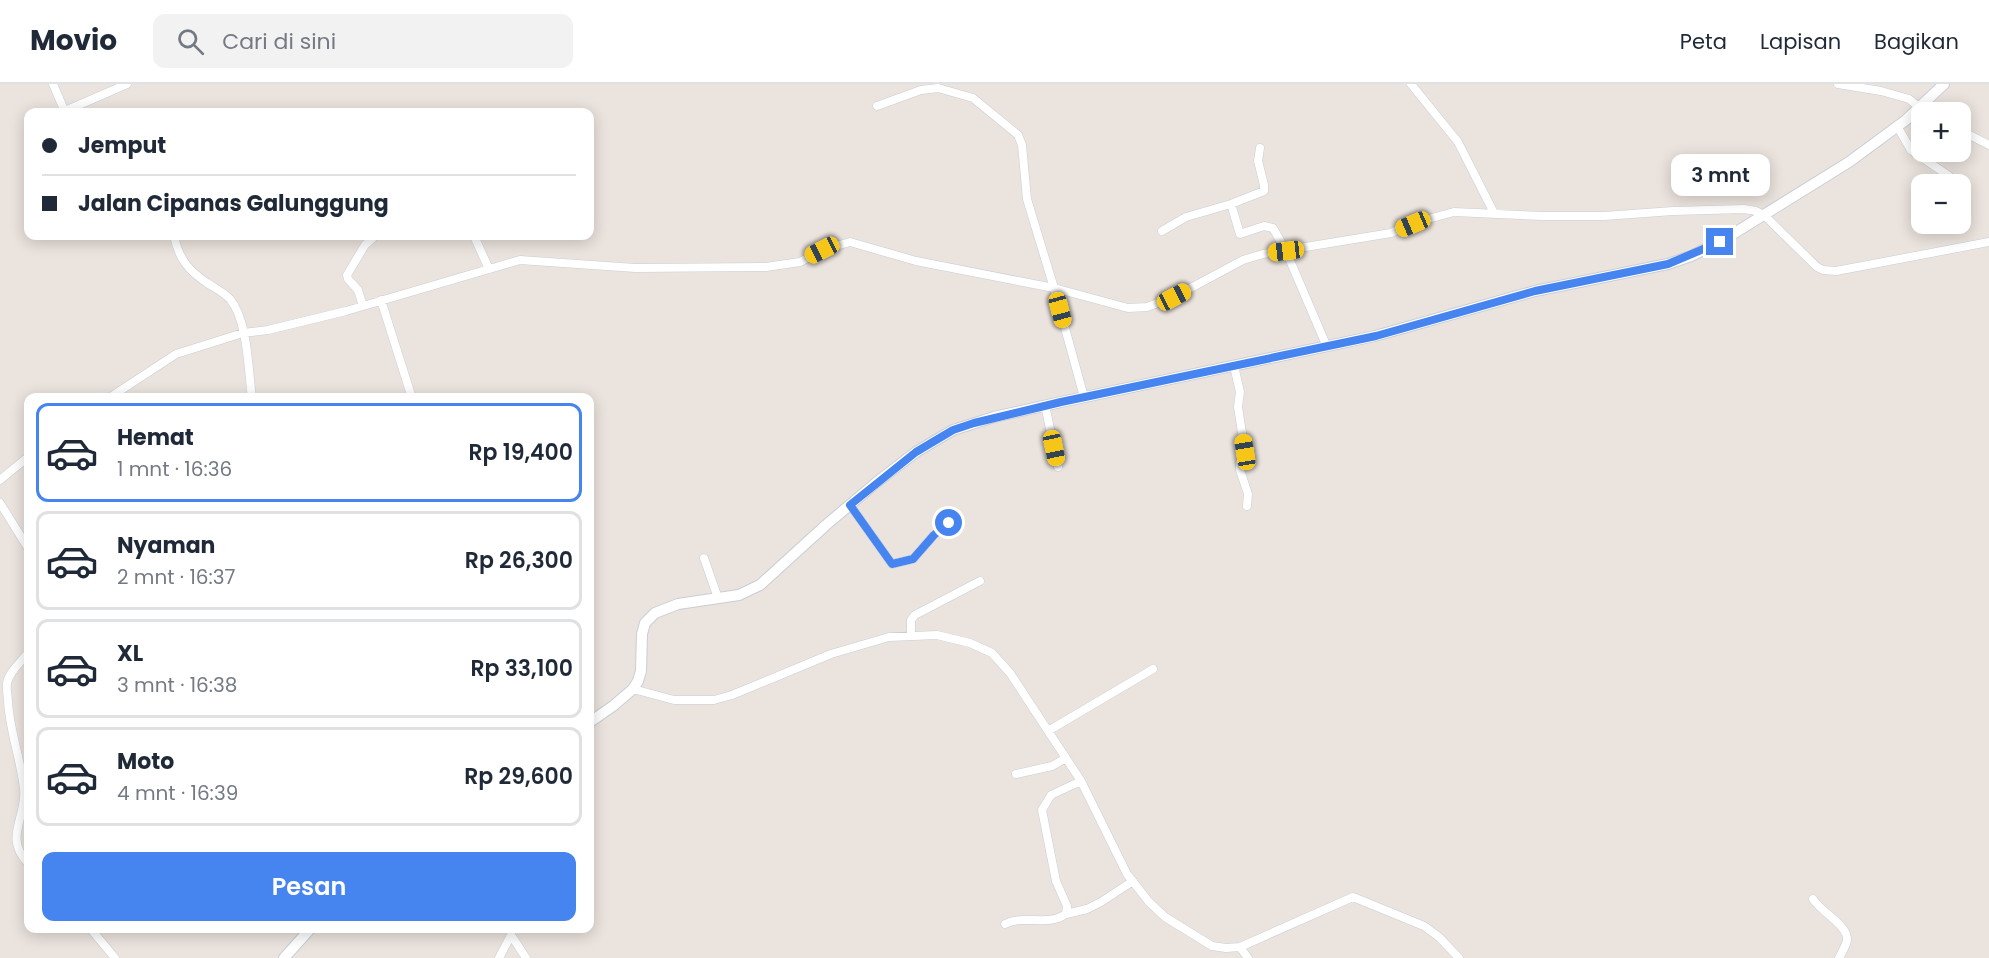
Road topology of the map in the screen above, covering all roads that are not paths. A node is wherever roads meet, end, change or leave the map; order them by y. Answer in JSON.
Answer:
{"nodes":[{"id":1,"x":53,"y":84,"type":"edge"},
{"id":2,"x":127,"y":84,"type":"edge"},
{"id":3,"x":1411,"y":84,"type":"edge"},
{"id":4,"x":1838,"y":84,"type":"edge"},
{"id":5,"x":1944,"y":84,"type":"edge"},
{"id":6,"x":1911,"y":102,"type":"edge"},
{"id":7,"x":1928,"y":102,"type":"edge"},
{"id":8,"x":877,"y":106,"type":"dead end"},
{"id":9,"x":63,"y":108,"type":"edge"},
{"id":10,"x":74,"y":108,"type":"edge"},
{"id":11,"x":1911,"y":117,"type":"edge"},
{"id":12,"x":1897,"y":126,"type":"junction"},
{"id":13,"x":1971,"y":136,"type":"edge"},
{"id":14,"x":1989,"y":145,"type":"edge"},
{"id":15,"x":1260,"y":148,"type":"dead end"},
{"id":16,"x":1946,"y":174,"type":"edge"},
{"id":17,"x":1231,"y":204,"type":"junction"},
{"id":18,"x":1494,"y":213,"type":"junction"},
{"id":19,"x":1760,"y":218,"type":"junction"},
{"id":20,"x":1162,"y":231,"type":"dead end"},
{"id":21,"x":175,"y":240,"type":"edge"},
{"id":22,"x":371,"y":240,"type":"edge"},
{"id":23,"x":476,"y":240,"type":"edge"},
{"id":24,"x":1989,"y":242,"type":"edge"},
{"id":25,"x":1286,"y":251,"type":"junction"},
{"id":26,"x":489,"y":269,"type":"junction"},
{"id":27,"x":1054,"y":288,"type":"junction"},
{"id":28,"x":381,"y":300,"type":"junction"},
{"id":29,"x":363,"y":306,"type":"junction"},
{"id":30,"x":243,"y":333,"type":"junction"},
{"id":31,"x":1327,"y":347,"type":"junction"},
{"id":32,"x":1234,"y":366,"type":"junction"},
{"id":33,"x":117,"y":393,"type":"edge"},
{"id":34,"x":251,"y":393,"type":"edge"},
{"id":35,"x":410,"y":393,"type":"edge"},
{"id":36,"x":1084,"y":397,"type":"junction"},
{"id":37,"x":1045,"y":405,"type":"junction"},
{"id":38,"x":24,"y":460,"type":"edge"},
{"id":39,"x":1058,"y":467,"type":"dead end"},
{"id":40,"x":0,"y":480,"type":"edge"},
{"id":41,"x":0,"y":503,"type":"edge"},
{"id":42,"x":1247,"y":506,"type":"dead end"},
{"id":43,"x":852,"y":508,"type":"junction"},
{"id":44,"x":949,"y":523,"type":"dead end"},
{"id":45,"x":24,"y":542,"type":"edge"},
{"id":46,"x":704,"y":558,"type":"dead end"},
{"id":47,"x":980,"y":581,"type":"dead end"},
{"id":48,"x":718,"y":598,"type":"junction"},
{"id":49,"x":911,"y":636,"type":"junction"},
{"id":50,"x":24,"y":658,"type":"edge"},
{"id":51,"x":1153,"y":669,"type":"dead end"},
{"id":52,"x":633,"y":688,"type":"junction"},
{"id":53,"x":594,"y":720,"type":"edge"},
{"id":54,"x":1048,"y":731,"type":"junction"},
{"id":55,"x":1066,"y":758,"type":"junction"},
{"id":56,"x":1016,"y":774,"type":"dead end"},
{"id":57,"x":1081,"y":780,"type":"junction"},
{"id":58,"x":24,"y":792,"type":"edge"},
{"id":59,"x":24,"y":792,"type":"edge"},
{"id":60,"x":24,"y":858,"type":"edge"},
{"id":61,"x":1133,"y":881,"type":"junction"},
{"id":62,"x":1813,"y":899,"type":"dead end"},
{"id":63,"x":1066,"y":914,"type":"junction"},
{"id":64,"x":1005,"y":924,"type":"dead end"},
{"id":65,"x":94,"y":933,"type":"edge"},
{"id":66,"x":306,"y":933,"type":"edge"},
{"id":67,"x":512,"y":933,"type":"edge"},
{"id":68,"x":513,"y":933,"type":"edge"},
{"id":69,"x":1240,"y":947,"type":"junction"},
{"id":70,"x":115,"y":958,"type":"edge"},
{"id":71,"x":284,"y":958,"type":"edge"},
{"id":72,"x":499,"y":958,"type":"edge"},
{"id":73,"x":526,"y":958,"type":"edge"},
{"id":74,"x":1248,"y":958,"type":"edge"},
{"id":75,"x":1459,"y":958,"type":"edge"},
{"id":76,"x":1839,"y":958,"type":"edge"}],
"edges":[{"from":1,"to":9,"type":"street"},
{"from":2,"to":10,"type":"street"},
{"from":3,"to":18,"type":"street"},
{"from":4,"to":6,"type":"street"},
{"from":5,"to":7,"type":"street"},
{"from":8,"to":27,"type":"street"},
{"from":11,"to":12,"type":"street"},
{"from":12,"to":16,"type":"street"},
{"from":12,"to":19,"type":"street"},
{"from":13,"to":14,"type":"street"},
{"from":15,"to":17,"type":"street"},
{"from":17,"to":20,"type":"street"},
{"from":17,"to":25,"type":"street"},
{"from":18,"to":19,"type":"street"},
{"from":18,"to":25,"type":"street"},
{"from":19,"to":24,"type":"street"},
{"from":19,"to":31,"type":"street"},
{"from":21,"to":30,"type":"street"},
{"from":22,"to":29,"type":"street"},
{"from":23,"to":26,"type":"street"},
{"from":25,"to":27,"type":"street"},
{"from":25,"to":31,"type":"street"},
{"from":26,"to":27,"type":"street"},
{"from":26,"to":28,"type":"street"},
{"from":27,"to":36,"type":"street"},
{"from":28,"to":29,"type":"street"},
{"from":28,"to":35,"type":"street"},
{"from":29,"to":30,"type":"street"},
{"from":30,"to":33,"type":"street"},
{"from":30,"to":34,"type":"street"},
{"from":31,"to":32,"type":"street"},
{"from":32,"to":36,"type":"street"},
{"from":32,"to":42,"type":"street"},
{"from":36,"to":37,"type":"street"},
{"from":37,"to":39,"type":"street"},
{"from":37,"to":43,"type":"street"},
{"from":38,"to":40,"type":"street"},
{"from":41,"to":45,"type":"street"},
{"from":43,"to":44,"type":"street"},
{"from":43,"to":48,"type":"street"},
{"from":46,"to":48,"type":"street"},
{"from":47,"to":49,"type":"street"},
{"from":48,"to":52,"type":"street"},
{"from":49,"to":52,"type":"street"},
{"from":49,"to":54,"type":"street"},
{"from":50,"to":58,"type":"street"},
{"from":51,"to":54,"type":"street"},
{"from":52,"to":53,"type":"street"},
{"from":54,"to":55,"type":"street"},
{"from":55,"to":56,"type":"street"},
{"from":55,"to":57,"type":"street"},
{"from":57,"to":61,"type":"street"},
{"from":57,"to":63,"type":"street"},
{"from":59,"to":60,"type":"street"},
{"from":61,"to":63,"type":"street"},
{"from":61,"to":69,"type":"street"},
{"from":62,"to":76,"type":"street"},
{"from":63,"to":64,"type":"street"},
{"from":65,"to":70,"type":"street"},
{"from":66,"to":71,"type":"street"},
{"from":67,"to":72,"type":"street"},
{"from":68,"to":73,"type":"street"},
{"from":69,"to":74,"type":"street"},
{"from":69,"to":75,"type":"street"}]}
